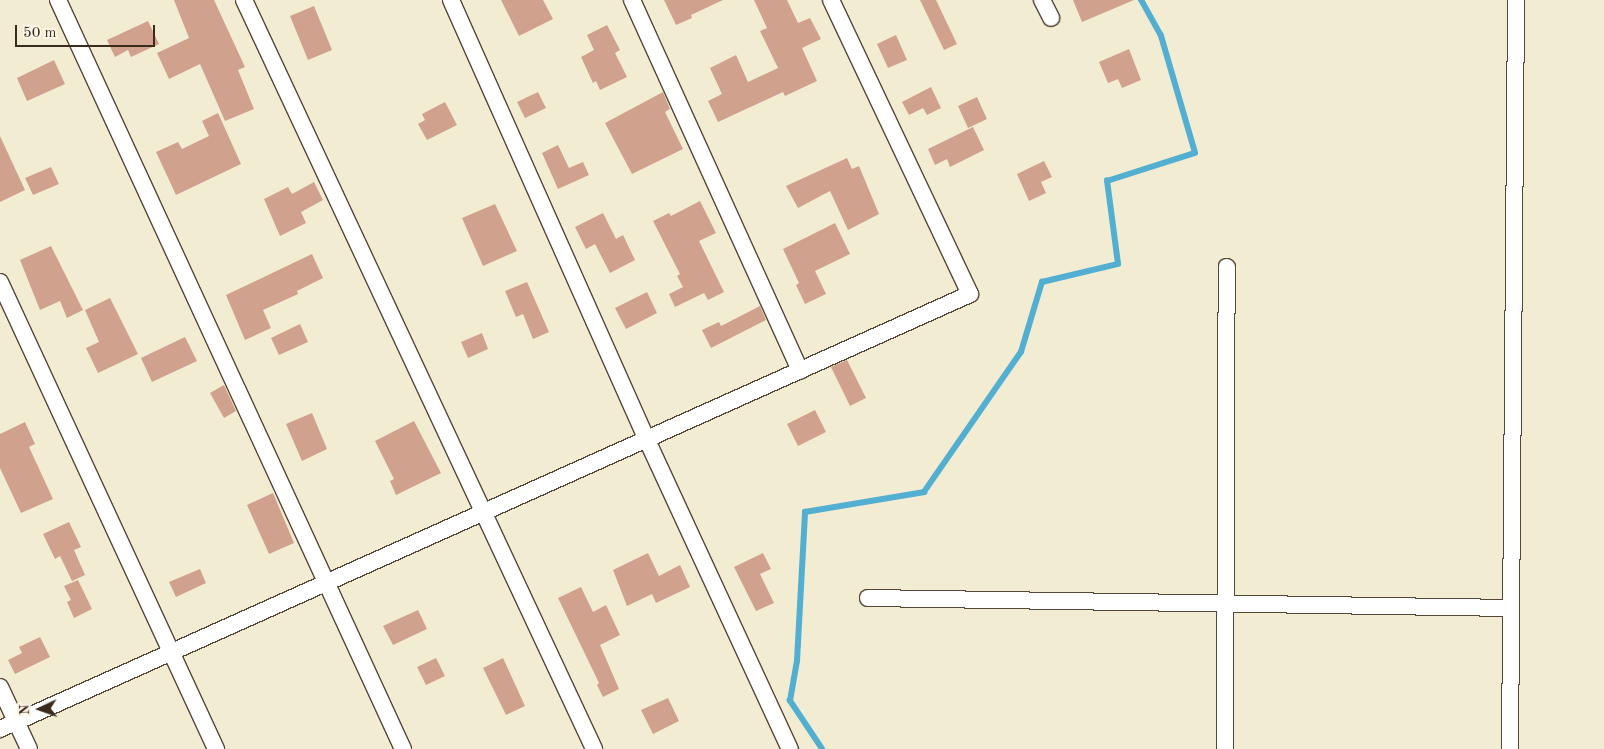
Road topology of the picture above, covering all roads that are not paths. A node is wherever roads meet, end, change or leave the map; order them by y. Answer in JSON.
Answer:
{"nodes":[{"id":1,"x":58,"y":0,"type":"edge"},
{"id":2,"x":244,"y":0,"type":"edge"},
{"id":3,"x":452,"y":0,"type":"edge"},
{"id":4,"x":632,"y":0,"type":"edge"},
{"id":5,"x":831,"y":0,"type":"edge"},
{"id":6,"x":1042,"y":0,"type":"edge"},
{"id":7,"x":1516,"y":0,"type":"edge"},
{"id":8,"x":1051,"y":18,"type":"dead end"},
{"id":9,"x":1227,"y":266,"type":"dead end"},
{"id":10,"x":0,"y":282,"type":"edge"},
{"id":11,"x":800,"y":371,"type":"junction"},
{"id":12,"x":647,"y":440,"type":"junction"},
{"id":13,"x":484,"y":513,"type":"junction"},
{"id":14,"x":325,"y":584,"type":"junction"},
{"id":15,"x":868,"y":598,"type":"dead end"},
{"id":16,"x":1225,"y":604,"type":"junction"},
{"id":17,"x":1511,"y":608,"type":"junction"},
{"id":18,"x":172,"y":651,"type":"junction"},
{"id":19,"x":0,"y":687,"type":"edge"},
{"id":20,"x":16,"y":721,"type":"junction"},
{"id":21,"x":0,"y":729,"type":"edge"},
{"id":22,"x":29,"y":749,"type":"edge"},
{"id":23,"x":216,"y":749,"type":"edge"},
{"id":24,"x":403,"y":749,"type":"edge"},
{"id":25,"x":594,"y":749,"type":"edge"},
{"id":26,"x":790,"y":749,"type":"edge"},
{"id":27,"x":1224,"y":749,"type":"edge"},
{"id":28,"x":1510,"y":749,"type":"edge"}],
"edges":[{"from":1,"to":14,"type":"street"},
{"from":2,"to":13,"type":"street"},
{"from":3,"to":12,"type":"street"},
{"from":4,"to":11,"type":"street"},
{"from":5,"to":11,"type":"street"},
{"from":6,"to":8,"type":"street"},
{"from":7,"to":17,"type":"street"},
{"from":9,"to":16,"type":"street"},
{"from":10,"to":18,"type":"street"},
{"from":11,"to":12,"type":"street"},
{"from":12,"to":13,"type":"street"},
{"from":12,"to":26,"type":"street"},
{"from":13,"to":14,"type":"street"},
{"from":13,"to":25,"type":"street"},
{"from":14,"to":18,"type":"street"},
{"from":14,"to":24,"type":"street"},
{"from":15,"to":16,"type":"street"},
{"from":16,"to":17,"type":"street"},
{"from":16,"to":27,"type":"street"},
{"from":17,"to":28,"type":"street"},
{"from":18,"to":20,"type":"street"},
{"from":18,"to":23,"type":"street"},
{"from":19,"to":20,"type":"street"},
{"from":20,"to":21,"type":"street"},
{"from":20,"to":22,"type":"street"}]}
